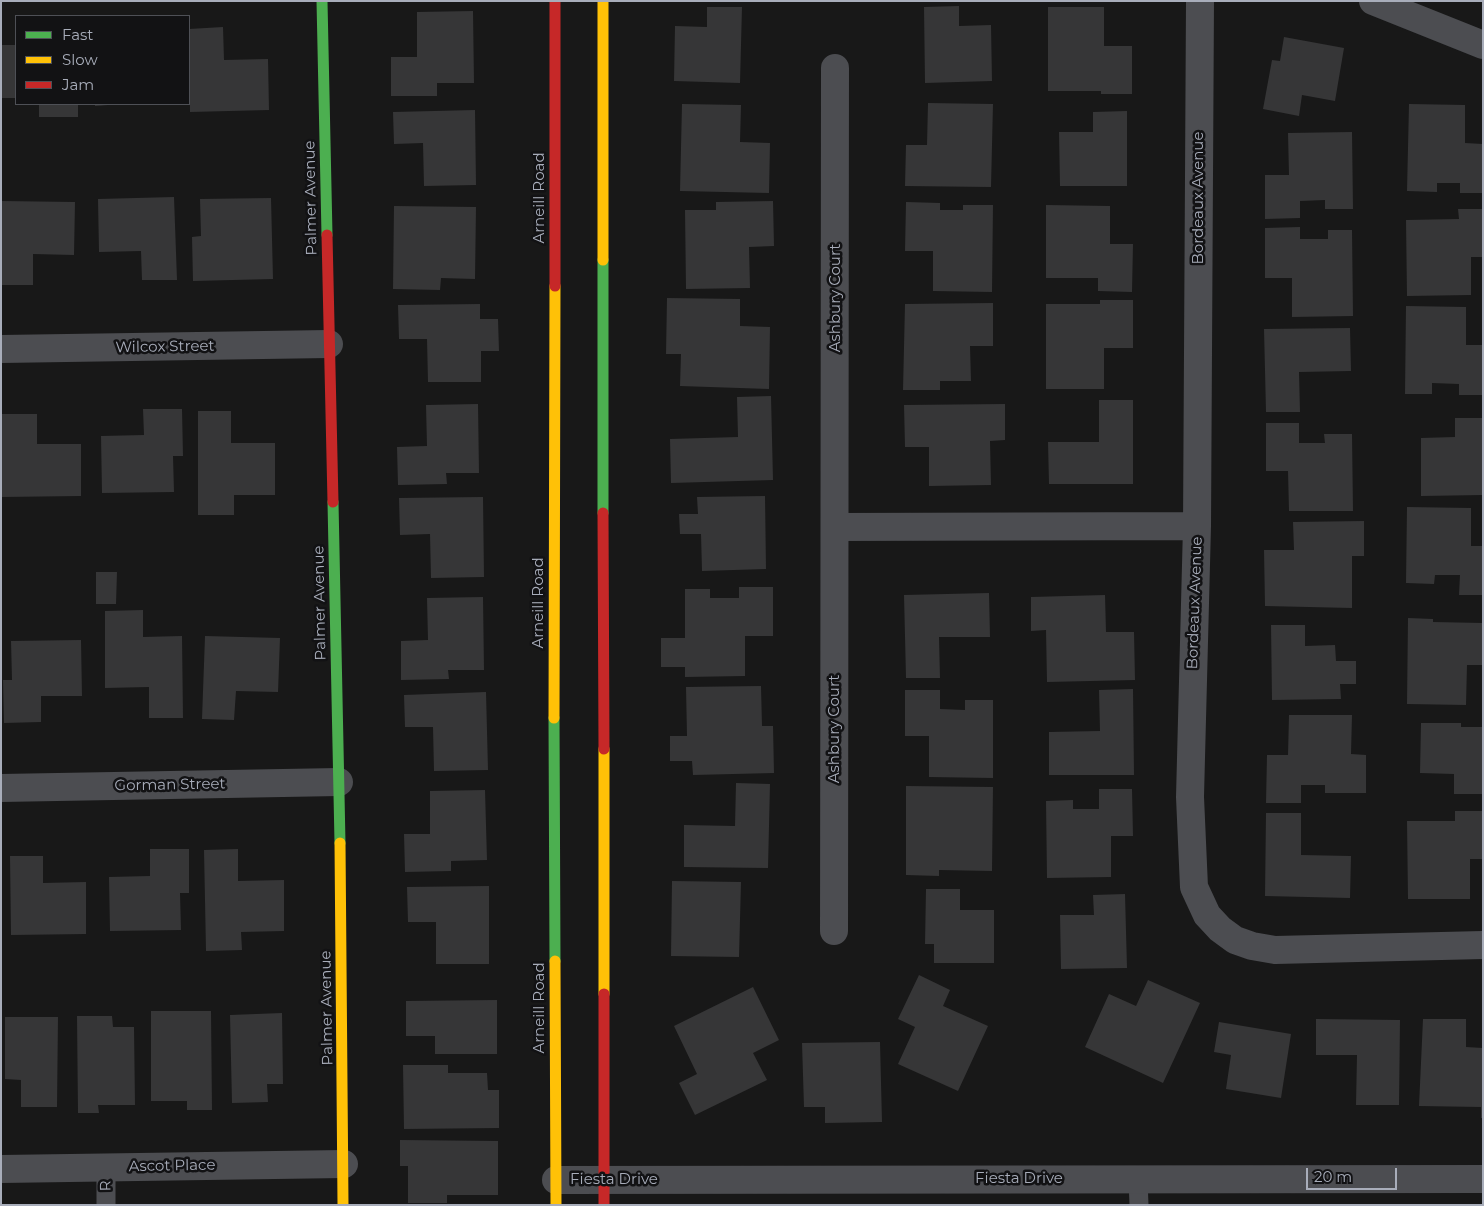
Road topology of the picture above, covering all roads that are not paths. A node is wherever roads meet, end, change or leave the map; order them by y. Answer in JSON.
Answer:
{"nodes":[{"id":1,"x":322,"y":1,"type":"edge"},
{"id":2,"x":555,"y":1,"type":"edge"},
{"id":3,"x":603,"y":1,"type":"edge"},
{"id":4,"x":1200,"y":1,"type":"edge"},
{"id":5,"x":1373,"y":1,"type":"edge"},
{"id":6,"x":1483,"y":44,"type":"edge"},
{"id":7,"x":835,"y":68,"type":"dead end"},
{"id":8,"x":329,"y":344,"type":"junction"},
{"id":9,"x":1,"y":349,"type":"edge"},
{"id":10,"x":1198,"y":526,"type":"junction"},
{"id":11,"x":836,"y":527,"type":"junction"},
{"id":12,"x":339,"y":782,"type":"junction"},
{"id":13,"x":1,"y":788,"type":"edge"},
{"id":14,"x":834,"y":931,"type":"dead end"},
{"id":15,"x":1483,"y":945,"type":"edge"},
{"id":16,"x":344,"y":1164,"type":"junction"},
{"id":17,"x":106,"y":1167,"type":"junction"},
{"id":18,"x":1,"y":1169,"type":"edge"},
{"id":19,"x":1483,"y":1179,"type":"edge"},
{"id":20,"x":556,"y":1192,"type":"edge"},
{"id":21,"x":604,"y":1192,"type":"edge"},
{"id":22,"x":1138,"y":1192,"type":"edge"},
{"id":23,"x":106,"y":1205,"type":"edge"},
{"id":24,"x":343,"y":1205,"type":"edge"}],
"edges":[{"from":1,"to":8,"type":"main road","name":"Palmer Avenue"},
{"from":2,"to":20,"type":"main road","name":"Arneill Road"},
{"from":3,"to":21,"type":"main road"},
{"from":4,"to":10,"type":"street","name":"Bordeaux Avenue"},
{"from":5,"to":6,"type":"street"},
{"from":7,"to":11,"type":"street","name":"Ashbury Court"},
{"from":8,"to":9,"type":"street","name":"Wilcox Street"},
{"from":8,"to":12,"type":"main road","name":"Palmer Avenue"},
{"from":10,"to":11,"type":"street"},
{"from":10,"to":15,"type":"street","name":"Bordeaux Avenue"},
{"from":11,"to":14,"type":"street","name":"Ashbury Court"},
{"from":12,"to":13,"type":"street","name":"Gorman Street"},
{"from":12,"to":16,"type":"main road","name":"Palmer Avenue"},
{"from":16,"to":17,"type":"street","name":"Ascot Place"},
{"from":16,"to":24,"type":"main road","name":"Palmer Avenue"},
{"from":17,"to":18,"type":"street","name":"Ascot Place"},
{"from":17,"to":23,"type":"lane","name":"R"},
{"from":19,"to":22,"type":"street","name":"Fiesta Drive"},
{"from":20,"to":21,"type":"street","name":"Fiesta Drive"},
{"from":21,"to":22,"type":"street","name":"Fiesta Drive"}]}
